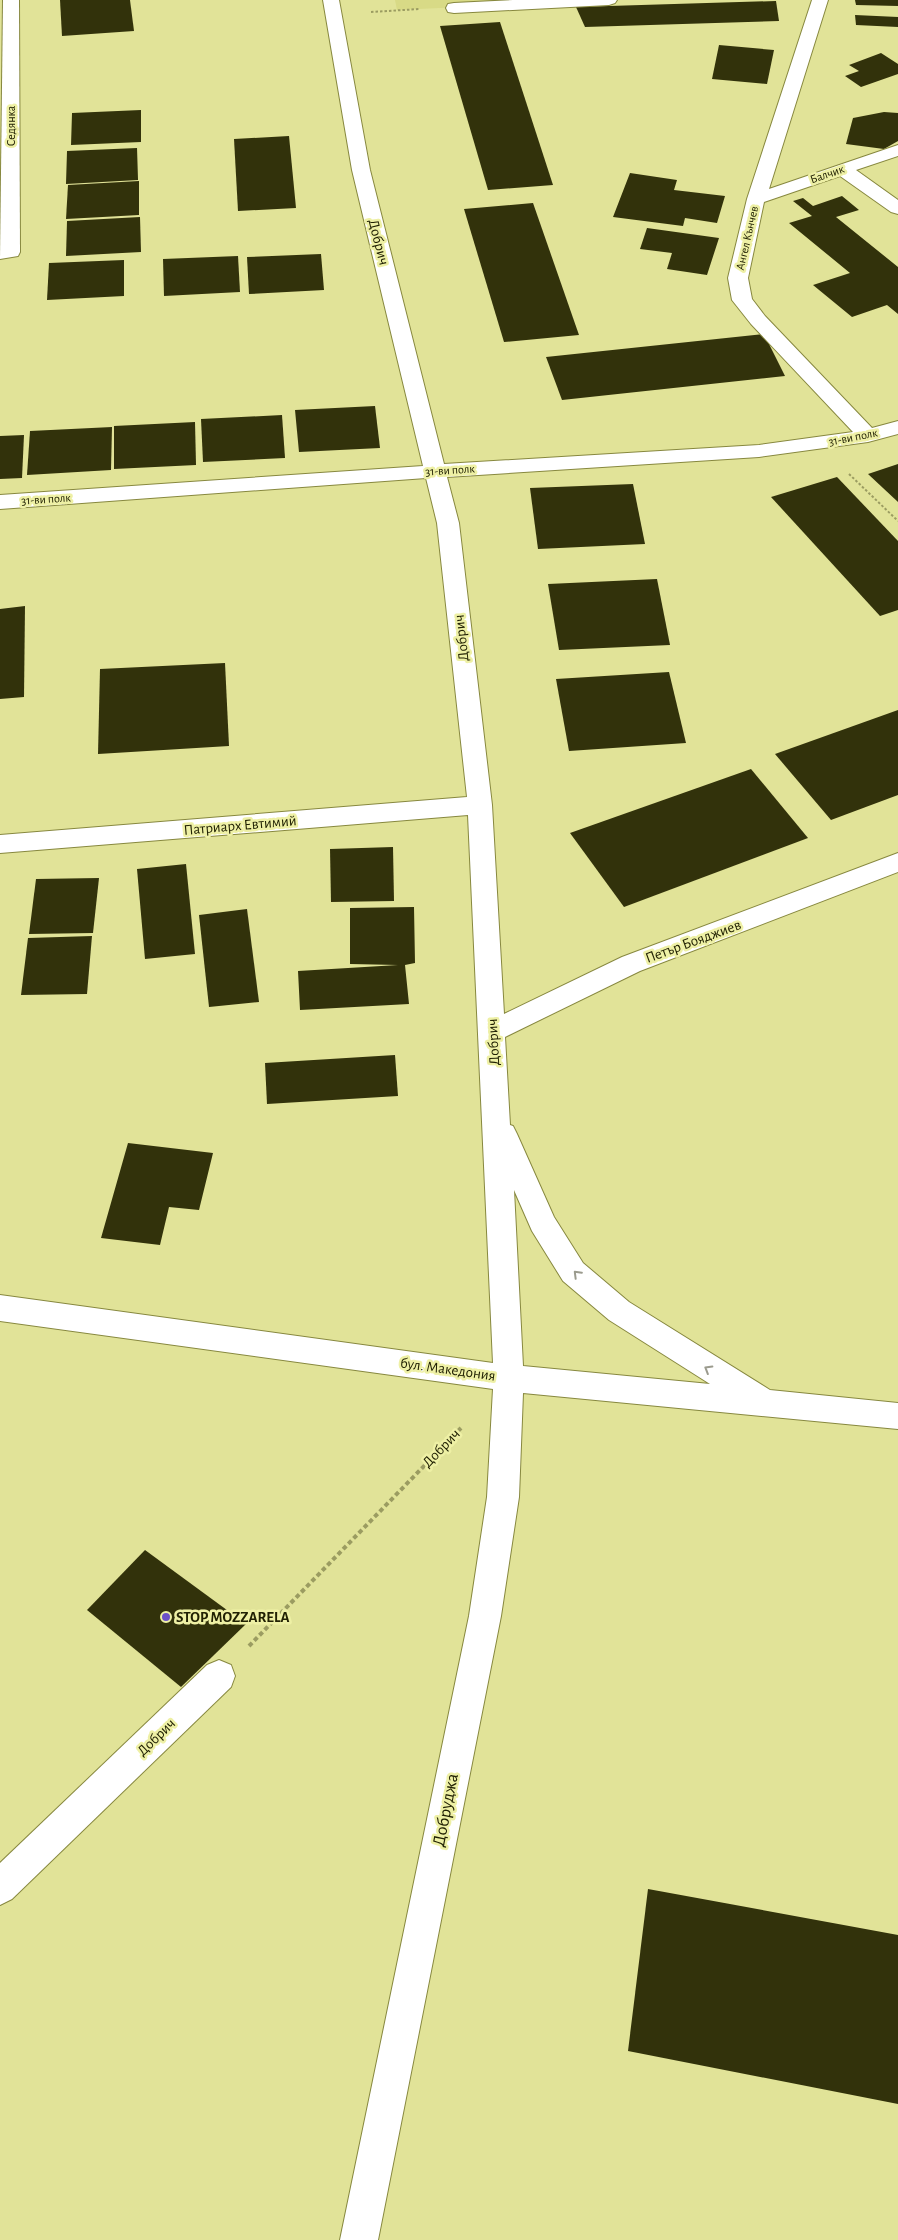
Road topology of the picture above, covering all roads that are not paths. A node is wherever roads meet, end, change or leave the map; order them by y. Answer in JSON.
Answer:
{"nodes":[{"id":1,"x":11,"y":0,"type":"edge"},
{"id":2,"x":609,"y":0,"type":"edge"},
{"id":3,"x":820,"y":0,"type":"edge"},
{"id":4,"x":332,"y":7,"type":"edge"},
{"id":5,"x":454,"y":8,"type":"road end"},
{"id":6,"x":898,"y":150,"type":"edge"},
{"id":7,"x":842,"y":169,"type":"junction"},
{"id":8,"x":756,"y":199,"type":"junction"},
{"id":9,"x":898,"y":208,"type":"edge"},
{"id":10,"x":6,"y":252,"type":"edge"},
{"id":11,"x":898,"y":427,"type":"edge"},
{"id":12,"x":868,"y":436,"type":"junction"},
{"id":13,"x":436,"y":471,"type":"junction"},
{"id":14,"x":0,"y":502,"type":"edge"},
{"id":15,"x":480,"y":804,"type":"junction"},
{"id":16,"x":0,"y":844,"type":"edge"},
{"id":17,"x":898,"y":862,"type":"edge"},
{"id":18,"x":492,"y":1031,"type":"junction"},
{"id":19,"x":496,"y":1119,"type":"junction"},
{"id":20,"x":0,"y":1308,"type":"edge"},
{"id":21,"x":510,"y":1378,"type":"junction"},
{"id":22,"x":765,"y":1403,"type":"junction"},
{"id":23,"x":898,"y":1416,"type":"edge"},
{"id":24,"x":219,"y":1676,"type":"road end"},
{"id":25,"x":2,"y":1883,"type":"edge"},
{"id":26,"x":359,"y":2240,"type":"edge"}],
"edges":[{"from":1,"to":10,"type":"street","name":"Седянка"},
{"from":2,"to":5,"type":"street"},
{"from":3,"to":8,"type":"street","name":"Ангел Кънчев"},
{"from":4,"to":13,"type":"street","name":"Добрич"},
{"from":6,"to":7,"type":"street","name":"Балчик"},
{"from":7,"to":8,"type":"street","name":"Балчик"},
{"from":7,"to":9,"type":"street"},
{"from":8,"to":12,"type":"street","name":"Ангел Кънчев"},
{"from":11,"to":12,"type":"street","name":"31-ви полк"},
{"from":12,"to":13,"type":"street","name":"31-ви полк"},
{"from":13,"to":14,"type":"street","name":"31-ви полк"},
{"from":13,"to":15,"type":"street","name":"Добрич"},
{"from":15,"to":16,"type":"street","name":"Патриарх Евтимий"},
{"from":15,"to":18,"type":"street","name":"Добрич"},
{"from":17,"to":18,"type":"street","name":"Петър Бояджиев"},
{"from":18,"to":19,"type":"street","name":"Добрич"},
{"from":19,"to":21,"type":"street","name":"Добрич"},
{"from":22,"to":19,"type":"street","one_way":true},
{"from":20,"to":21,"type":"street","name":"бул. Македония"},
{"from":21,"to":22,"type":"street","name":"бул. Македония"},
{"from":21,"to":26,"type":"street","name":"Добруджа"},
{"from":22,"to":23,"type":"street","name":"бул. Македония"},
{"from":24,"to":25,"type":"street","name":"Добрич"}]}
